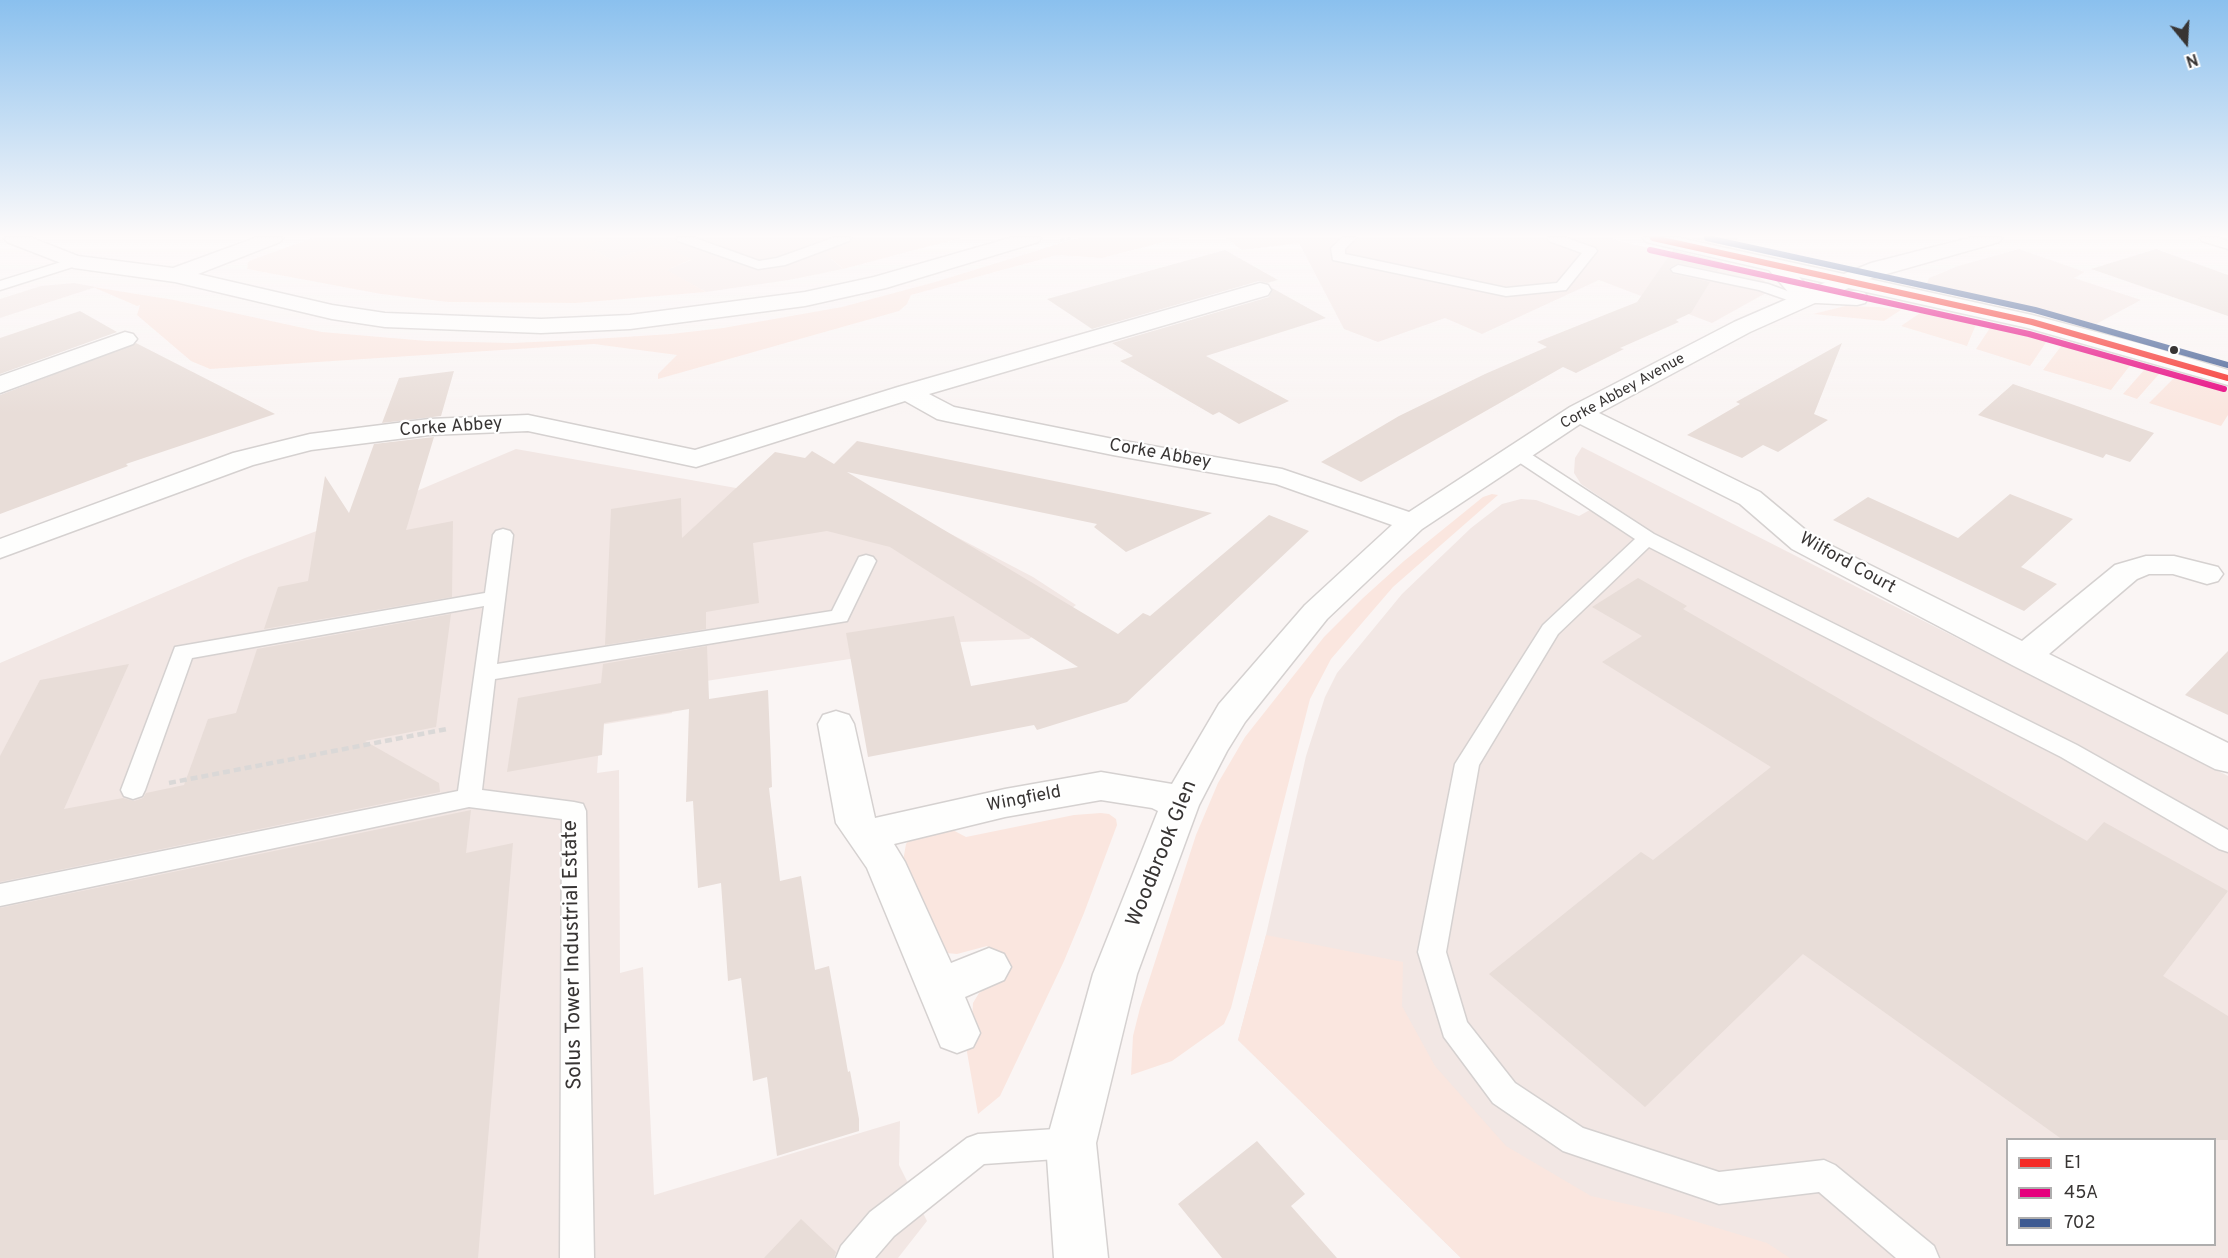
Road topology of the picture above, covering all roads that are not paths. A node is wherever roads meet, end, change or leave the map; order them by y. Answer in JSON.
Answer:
{"nodes":[{"id":1,"x":261,"y":297,"type":"edge"},
{"id":2,"x":815,"y":297,"type":"edge"},
{"id":3,"x":1237,"y":297,"type":"edge"},
{"id":4,"x":1795,"y":297,"type":"edge"},
{"id":5,"x":1807,"y":297,"type":"edge"},
{"id":6,"x":1922,"y":297,"type":"edge"},
{"id":7,"x":1928,"y":298,"type":"junction"},
{"id":8,"x":1802,"y":299,"type":"junction"},
{"id":9,"x":124,"y":339,"type":"dead end"},
{"id":10,"x":2228,"y":378,"type":"edge"},
{"id":11,"x":0,"y":385,"type":"edge"},
{"id":12,"x":907,"y":392,"type":"junction"},
{"id":13,"x":1579,"y":414,"type":"junction"},
{"id":14,"x":1516,"y":453,"type":"junction"},
{"id":15,"x":1412,"y":523,"type":"junction"},
{"id":16,"x":503,"y":535,"type":"dead end"},
{"id":17,"x":1647,"y":538,"type":"junction"},
{"id":18,"x":0,"y":549,"type":"edge"},
{"id":19,"x":866,"y":561,"type":"dead end"},
{"id":20,"x":2207,"y":574,"type":"dead end"},
{"id":21,"x":495,"y":598,"type":"junction"},
{"id":22,"x":2024,"y":657,"type":"junction"},
{"id":23,"x":486,"y":673,"type":"junction"},
{"id":24,"x":836,"y":724,"type":"dead end"},
{"id":25,"x":2228,"y":759,"type":"edge"},
{"id":26,"x":132,"y":790,"type":"road end"},
{"id":27,"x":468,"y":798,"type":"junction"},
{"id":28,"x":1180,"y":805,"type":"junction"},
{"id":29,"x":867,"y":835,"type":"junction"},
{"id":30,"x":2228,"y":842,"type":"edge"},
{"id":31,"x":0,"y":895,"type":"edge"},
{"id":32,"x":989,"y":967,"type":"dead end"},
{"id":33,"x":940,"y":987,"type":"junction"},
{"id":34,"x":957,"y":1033,"type":"dead end"},
{"id":35,"x":1071,"y":1143,"type":"junction"},
{"id":36,"x":577,"y":1258,"type":"edge"},
{"id":37,"x":852,"y":1258,"type":"edge"},
{"id":38,"x":1081,"y":1258,"type":"edge"},
{"id":39,"x":1922,"y":1258,"type":"edge"}],
"edges":[{"from":1,"to":2,"type":"street"},
{"from":3,"to":12,"type":"street","name":"Corke Abbey"},
{"from":4,"to":8,"type":"lane"},
{"from":5,"to":8,"type":"street","name":"Corke Abbey Avenue"},
{"from":6,"to":7,"type":"street"},
{"from":7,"to":8,"type":"street"},
{"from":7,"to":10,"type":"street"},
{"from":8,"to":13,"type":"street","name":"Corke Abbey Avenue"},
{"from":9,"to":11,"type":"street"},
{"from":12,"to":15,"type":"street","name":"Corke Abbey"},
{"from":12,"to":18,"type":"street","name":"Corke Abbey"},
{"from":13,"to":14,"type":"street","name":"Corke Abbey Avenue"},
{"from":13,"to":22,"type":"street","name":"Wilford Court"},
{"from":14,"to":15,"type":"street","name":"Corke Abbey Avenue"},
{"from":14,"to":17,"type":"lane"},
{"from":15,"to":28,"type":"street","name":"Woodbrook Glen"},
{"from":16,"to":21,"type":"lane"},
{"from":17,"to":30,"type":"lane"},
{"from":17,"to":39,"type":"lane"},
{"from":19,"to":23,"type":"lane"},
{"from":20,"to":22,"type":"street"},
{"from":21,"to":23,"type":"lane"},
{"from":21,"to":26,"type":"lane"},
{"from":22,"to":25,"type":"street","name":"Wilford Court"},
{"from":23,"to":27,"type":"lane"},
{"from":24,"to":29,"type":"street"},
{"from":27,"to":31,"type":"lane"},
{"from":27,"to":36,"type":"lane","name":"Solus Tower Industrial Estate"},
{"from":28,"to":29,"type":"street","name":"Wingfield"},
{"from":28,"to":35,"type":"street","name":"Woodbrook Glen"},
{"from":29,"to":33,"type":"street"},
{"from":32,"to":33,"type":"street"},
{"from":33,"to":34,"type":"street"},
{"from":35,"to":37,"type":"lane"},
{"from":35,"to":38,"type":"street","name":"Woodbrook Glen"}]}
